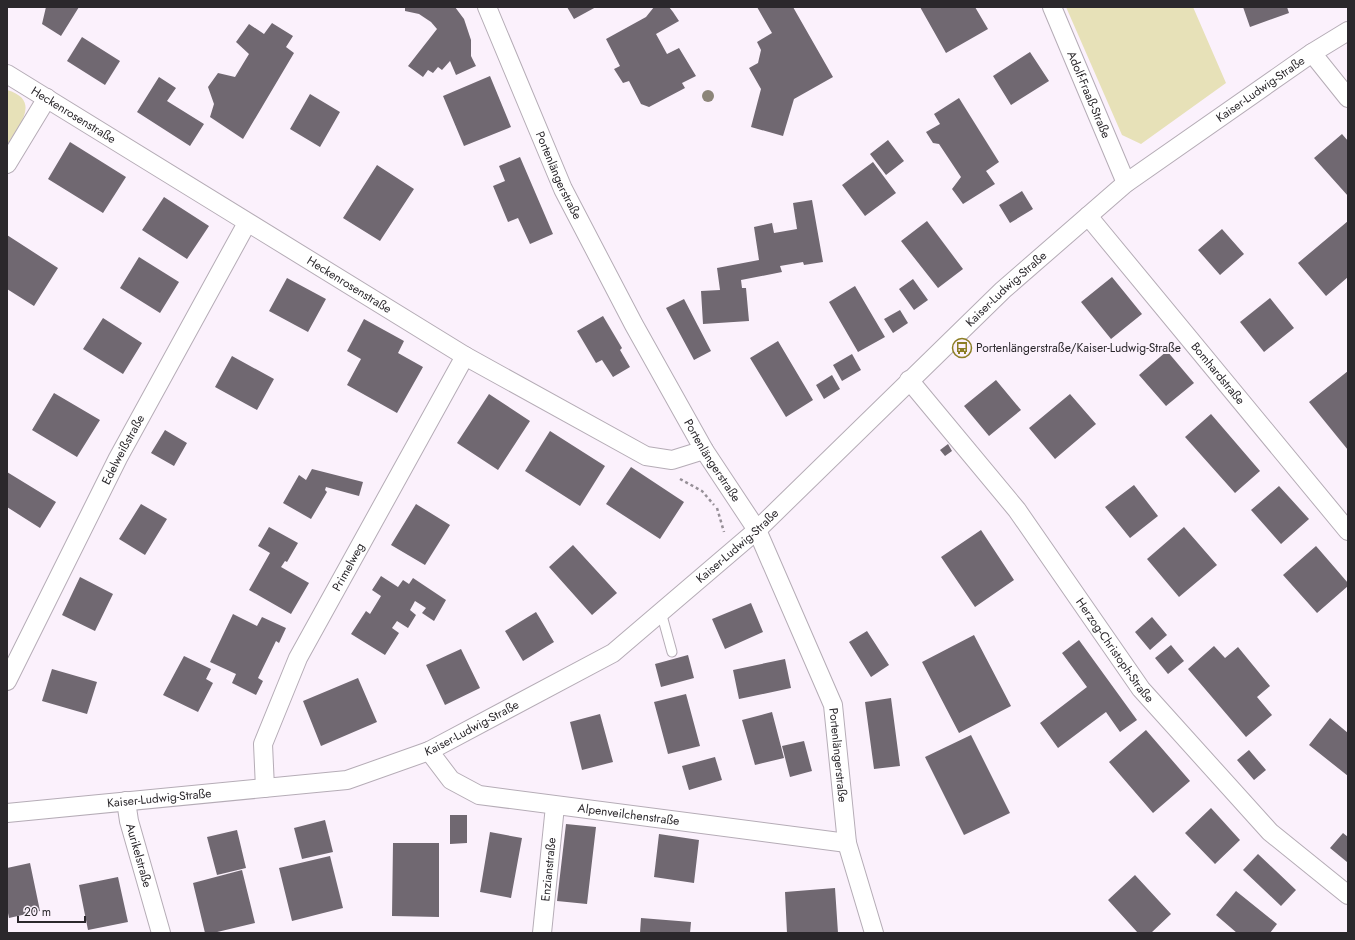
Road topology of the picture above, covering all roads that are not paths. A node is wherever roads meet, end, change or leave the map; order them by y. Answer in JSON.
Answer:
{"nodes":[{"id":1,"x":487,"y":7,"type":"edge"},
{"id":2,"x":1052,"y":7,"type":"edge"},
{"id":3,"x":1348,"y":31,"type":"edge"},
{"id":4,"x":1312,"y":53,"type":"junction"},
{"id":5,"x":7,"y":74,"type":"edge"},
{"id":6,"x":47,"y":98,"type":"junction"},
{"id":7,"x":1348,"y":98,"type":"edge"},
{"id":8,"x":7,"y":164,"type":"edge"},
{"id":9,"x":1126,"y":183,"type":"junction"},
{"id":10,"x":1088,"y":216,"type":"junction"},
{"id":11,"x":247,"y":223,"type":"junction"},
{"id":12,"x":465,"y":356,"type":"junction"},
{"id":13,"x":909,"y":380,"type":"junction"},
{"id":14,"x":704,"y":450,"type":"junction"},
{"id":15,"x":757,"y":530,"type":"junction"},
{"id":16,"x":1348,"y":531,"type":"edge"},
{"id":17,"x":661,"y":612,"type":"junction"},
{"id":18,"x":672,"y":652,"type":"dead end"},
{"id":19,"x":7,"y":681,"type":"edge"},
{"id":20,"x":429,"y":750,"type":"junction"},
{"id":21,"x":265,"y":788,"type":"junction"},
{"id":22,"x":126,"y":801,"type":"junction"},
{"id":23,"x":555,"y":806,"type":"junction"},
{"id":24,"x":7,"y":813,"type":"edge"},
{"id":25,"x":847,"y":843,"type":"junction"},
{"id":26,"x":1348,"y":895,"type":"edge"},
{"id":27,"x":161,"y":933,"type":"edge"},
{"id":28,"x":542,"y":933,"type":"edge"},
{"id":29,"x":874,"y":933,"type":"edge"}],
"edges":[{"from":1,"to":14,"type":"street","name":"Portenlängerstraße"},
{"from":2,"to":9,"type":"street","name":"Adolf-Fraaß-Straße"},
{"from":3,"to":4,"type":"street","name":"Kaiser-Ludwig-Straße"},
{"from":4,"to":7,"type":"street"},
{"from":4,"to":9,"type":"street","name":"Kaiser-Ludwig-Straße"},
{"from":5,"to":6,"type":"street","name":"Heckenrosenstraße"},
{"from":6,"to":8,"type":"street"},
{"from":6,"to":11,"type":"street","name":"Heckenrosenstraße"},
{"from":9,"to":10,"type":"street","name":"Kaiser-Ludwig-Straße"},
{"from":10,"to":13,"type":"street","name":"Kaiser-Ludwig-Straße"},
{"from":10,"to":16,"type":"street","name":"Bomhardstraße"},
{"from":11,"to":12,"type":"street","name":"Heckenrosenstraße"},
{"from":11,"to":19,"type":"street","name":"Edelweißstraße"},
{"from":12,"to":14,"type":"street","name":"Heckenrosenstraße"},
{"from":12,"to":21,"type":"street","name":"Primelweg"},
{"from":13,"to":15,"type":"street","name":"Kaiser-Ludwig-Straße"},
{"from":13,"to":26,"type":"street","name":"Herzog-Christoph-Straße"},
{"from":14,"to":15,"type":"street","name":"Portenlängerstraße"},
{"from":15,"to":17,"type":"street","name":"Kaiser-Ludwig-Straße"},
{"from":15,"to":25,"type":"street","name":"Portenlängerstraße"},
{"from":17,"to":18,"type":"lane"},
{"from":17,"to":20,"type":"street","name":"Kaiser-Ludwig-Straße"},
{"from":20,"to":21,"type":"street","name":"Kaiser-Ludwig-Straße"},
{"from":20,"to":23,"type":"street","name":"Alpenveilchenstraße"},
{"from":21,"to":22,"type":"street","name":"Kaiser-Ludwig-Straße"},
{"from":22,"to":24,"type":"street","name":"Kaiser-Ludwig-Straße"},
{"from":22,"to":27,"type":"street","name":"Aurikelstraße"},
{"from":23,"to":25,"type":"street","name":"Alpenveilchenstraße"},
{"from":23,"to":28,"type":"street","name":"Enzianstraße"},
{"from":25,"to":29,"type":"street","name":"Portenlängerstraße"}]}
